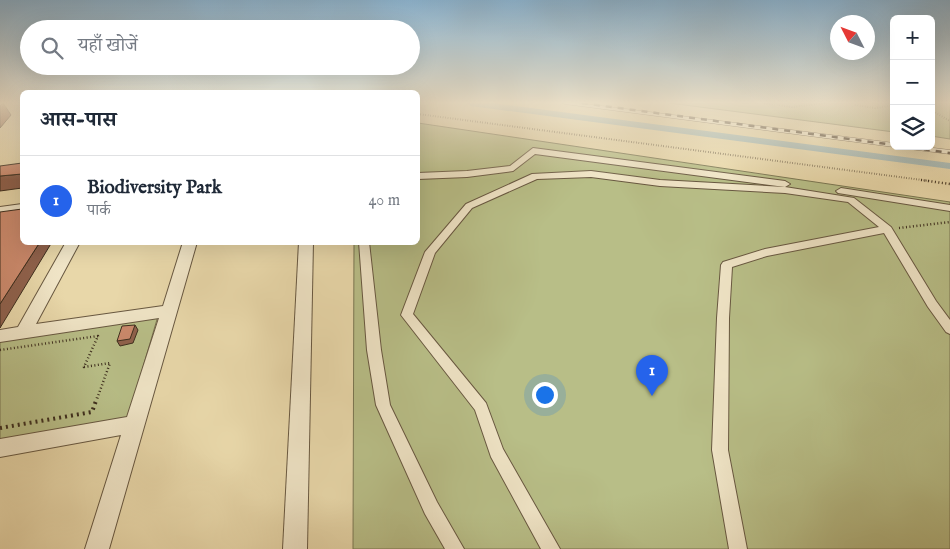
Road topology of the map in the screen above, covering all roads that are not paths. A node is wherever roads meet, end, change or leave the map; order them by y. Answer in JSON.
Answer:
{"nodes":[{"id":1,"x":766,"y":129,"type":"edge"},
{"id":2,"x":890,"y":144,"type":"edge"},
{"id":3,"x":934,"y":150,"type":"edge"},
{"id":4,"x":950,"y":152,"type":"edge"},
{"id":5,"x":420,"y":176,"type":"edge"},
{"id":6,"x":20,"y":208,"type":"edge"},
{"id":7,"x":950,"y":208,"type":"edge"},
{"id":8,"x":0,"y":211,"type":"edge"},
{"id":9,"x":887,"y":230,"type":"junction"},
{"id":10,"x":72,"y":245,"type":"edge"},
{"id":11,"x":189,"y":245,"type":"edge"},
{"id":12,"x":306,"y":245,"type":"edge"},
{"id":13,"x":364,"y":245,"type":"edge"},
{"id":14,"x":169,"y":311,"type":"junction"},
{"id":15,"x":950,"y":329,"type":"edge"},
{"id":16,"x":23,"y":333,"type":"junction"},
{"id":17,"x":0,"y":336,"type":"edge"},
{"id":18,"x":135,"y":424,"type":"junction"},
{"id":19,"x":0,"y":448,"type":"edge"},
{"id":20,"x":97,"y":549,"type":"edge"},
{"id":21,"x":295,"y":549,"type":"edge"},
{"id":22,"x":455,"y":549,"type":"edge"},
{"id":23,"x":551,"y":549,"type":"edge"},
{"id":24,"x":738,"y":549,"type":"edge"}],
"edges":[{"from":1,"to":2,"type":"lane"},
{"from":3,"to":4,"type":"lane"},
{"from":5,"to":7,"type":"street"},
{"from":6,"to":8,"type":"street"},
{"from":9,"to":15,"type":"street"},
{"from":9,"to":23,"type":"street"},
{"from":9,"to":24,"type":"street"},
{"from":10,"to":16,"type":"street"},
{"from":11,"to":14,"type":"street"},
{"from":12,"to":21,"type":"street"},
{"from":13,"to":22,"type":"street"},
{"from":14,"to":16,"type":"street"},
{"from":14,"to":18,"type":"street"},
{"from":16,"to":17,"type":"street"},
{"from":18,"to":19,"type":"street"},
{"from":18,"to":20,"type":"street"}]}
